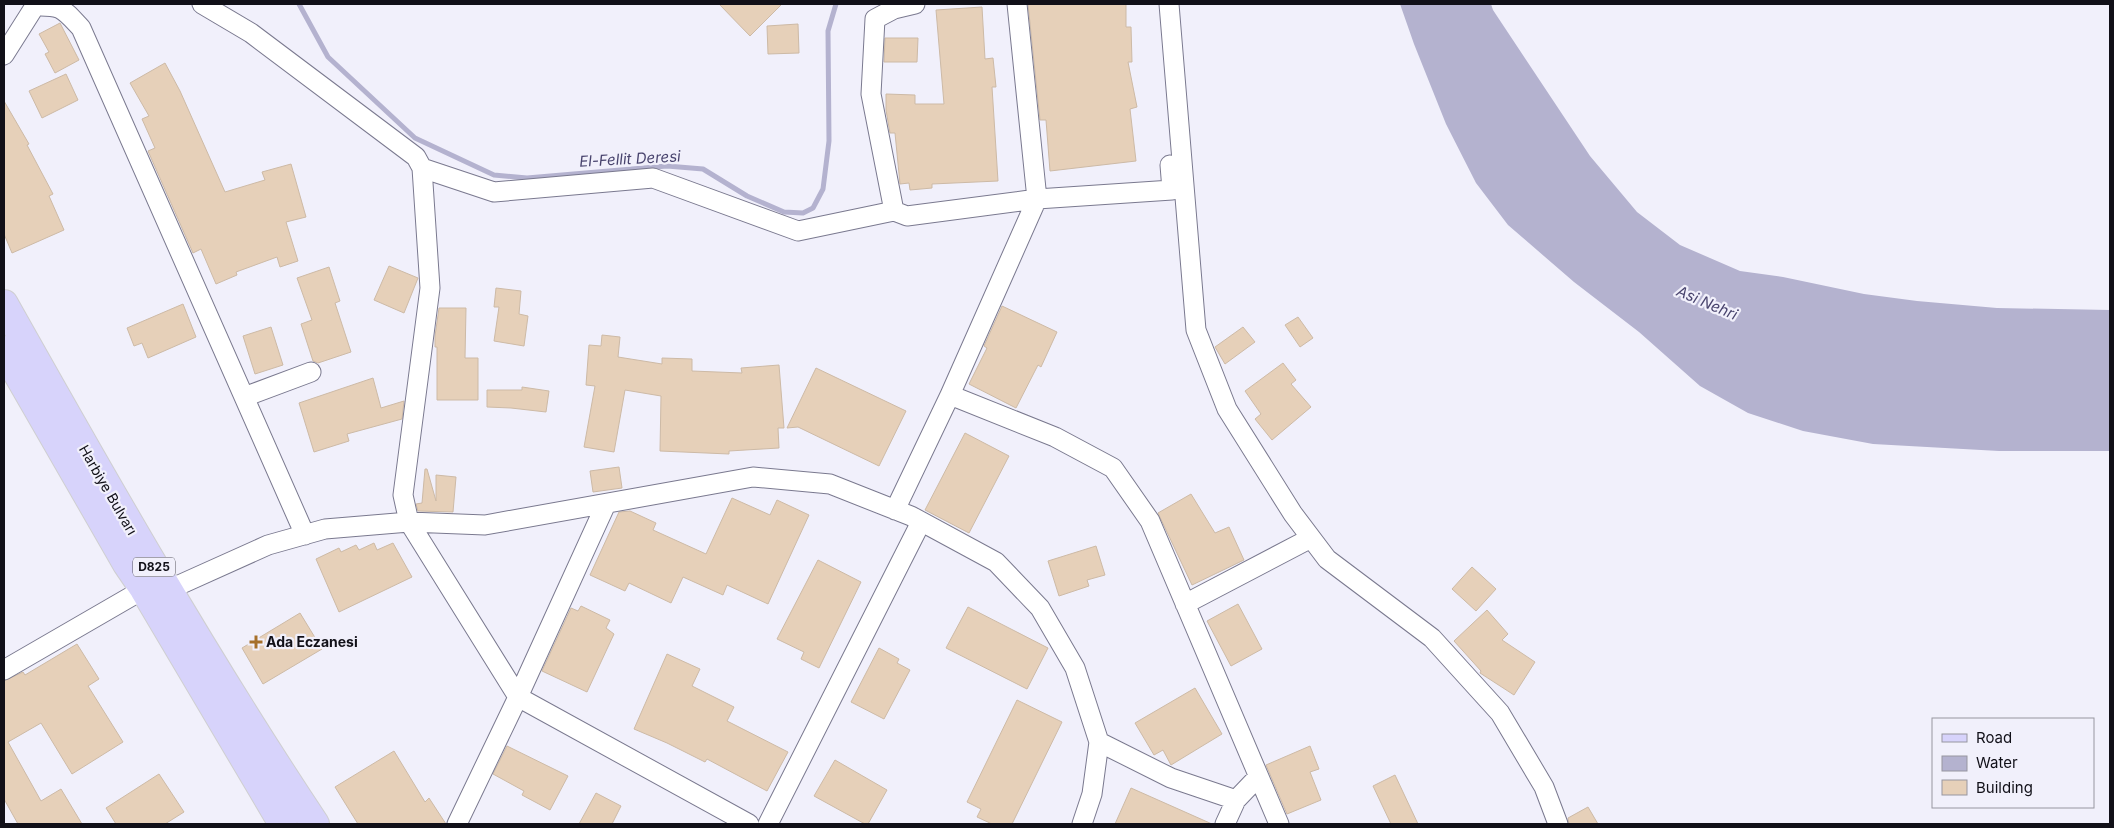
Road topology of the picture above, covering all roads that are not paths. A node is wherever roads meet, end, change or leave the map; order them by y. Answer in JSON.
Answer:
{"nodes":[{"id":1,"x":53,"y":4,"type":"edge"},
{"id":2,"x":202,"y":4,"type":"edge"},
{"id":3,"x":915,"y":4,"type":"edge"},
{"id":4,"x":1017,"y":4,"type":"edge"},
{"id":5,"x":1157,"y":4,"type":"edge"},
{"id":6,"x":1169,"y":4,"type":"edge"},
{"id":7,"x":4,"y":55,"type":"edge"},
{"id":8,"x":422,"y":168,"type":"junction"},
{"id":9,"x":1037,"y":199,"type":"junction"},
{"id":10,"x":894,"y":211,"type":"junction"},
{"id":11,"x":4,"y":304,"type":"edge"},
{"id":12,"x":8,"y":364,"type":"edge"},
{"id":13,"x":311,"y":372,"type":"dead end"},
{"id":14,"x":950,"y":395,"type":"junction"},
{"id":15,"x":244,"y":397,"type":"junction"},
{"id":16,"x":606,"y":504,"type":"junction"},
{"id":17,"x":895,"y":510,"type":"junction"},
{"id":18,"x":409,"y":522,"type":"junction"},
{"id":19,"x":921,"y":522,"type":"junction"},
{"id":20,"x":305,"y":535,"type":"junction"},
{"id":21,"x":1311,"y":538,"type":"junction"},
{"id":22,"x":156,"y":590,"type":"junction"},
{"id":23,"x":1186,"y":604,"type":"junction"},
{"id":24,"x":4,"y":670,"type":"edge"},
{"id":25,"x":518,"y":697,"type":"junction"},
{"id":26,"x":1099,"y":742,"type":"junction"},
{"id":27,"x":1258,"y":777,"type":"junction"},
{"id":28,"x":1236,"y":800,"type":"junction"},
{"id":29,"x":283,"y":824,"type":"edge"},
{"id":30,"x":315,"y":824,"type":"edge"},
{"id":31,"x":457,"y":824,"type":"edge"},
{"id":32,"x":749,"y":824,"type":"edge"},
{"id":33,"x":768,"y":824,"type":"edge"},
{"id":34,"x":1082,"y":824,"type":"edge"},
{"id":35,"x":1225,"y":824,"type":"edge"},
{"id":36,"x":1279,"y":824,"type":"edge"},
{"id":37,"x":1558,"y":824,"type":"edge"}],
"edges":[{"from":1,"to":7,"type":"street"},
{"from":1,"to":15,"type":"street"},
{"from":2,"to":8,"type":"street"},
{"from":3,"to":10,"type":"street"},
{"from":4,"to":9,"type":"street"},
{"from":5,"to":9,"type":"street"},
{"from":6,"to":21,"type":"street"},
{"from":8,"to":10,"type":"street"},
{"from":8,"to":18,"type":"street"},
{"from":9,"to":10,"type":"street"},
{"from":9,"to":14,"type":"street"},
{"from":11,"to":22,"type":"main road","name":"Harbiye Bulvarı","number":"D825"},
{"from":12,"to":22,"type":"main road","name":"Harbiye Bulvarı","number":"D825"},
{"from":13,"to":15,"type":"street"},
{"from":14,"to":17,"type":"street"},
{"from":14,"to":23,"type":"street"},
{"from":15,"to":20,"type":"street"},
{"from":16,"to":17,"type":"street"},
{"from":16,"to":18,"type":"street"},
{"from":16,"to":25,"type":"street"},
{"from":17,"to":19,"type":"street"},
{"from":18,"to":20,"type":"street"},
{"from":18,"to":25,"type":"street"},
{"from":19,"to":26,"type":"street"},
{"from":19,"to":33,"type":"street"},
{"from":20,"to":22,"type":"street"},
{"from":21,"to":23,"type":"street"},
{"from":21,"to":37,"type":"street"},
{"from":22,"to":24,"type":"street"},
{"from":22,"to":29,"type":"main road","name":"Harbiye Bulvarı","number":"D825"},
{"from":22,"to":30,"type":"main road","name":"Harbiye Bulvarı","number":"D825"},
{"from":23,"to":27,"type":"street"},
{"from":25,"to":31,"type":"street"},
{"from":25,"to":32,"type":"street"},
{"from":26,"to":28,"type":"street"},
{"from":26,"to":34,"type":"street"},
{"from":27,"to":28,"type":"street"},
{"from":27,"to":36,"type":"street"},
{"from":28,"to":35,"type":"street"}]}
